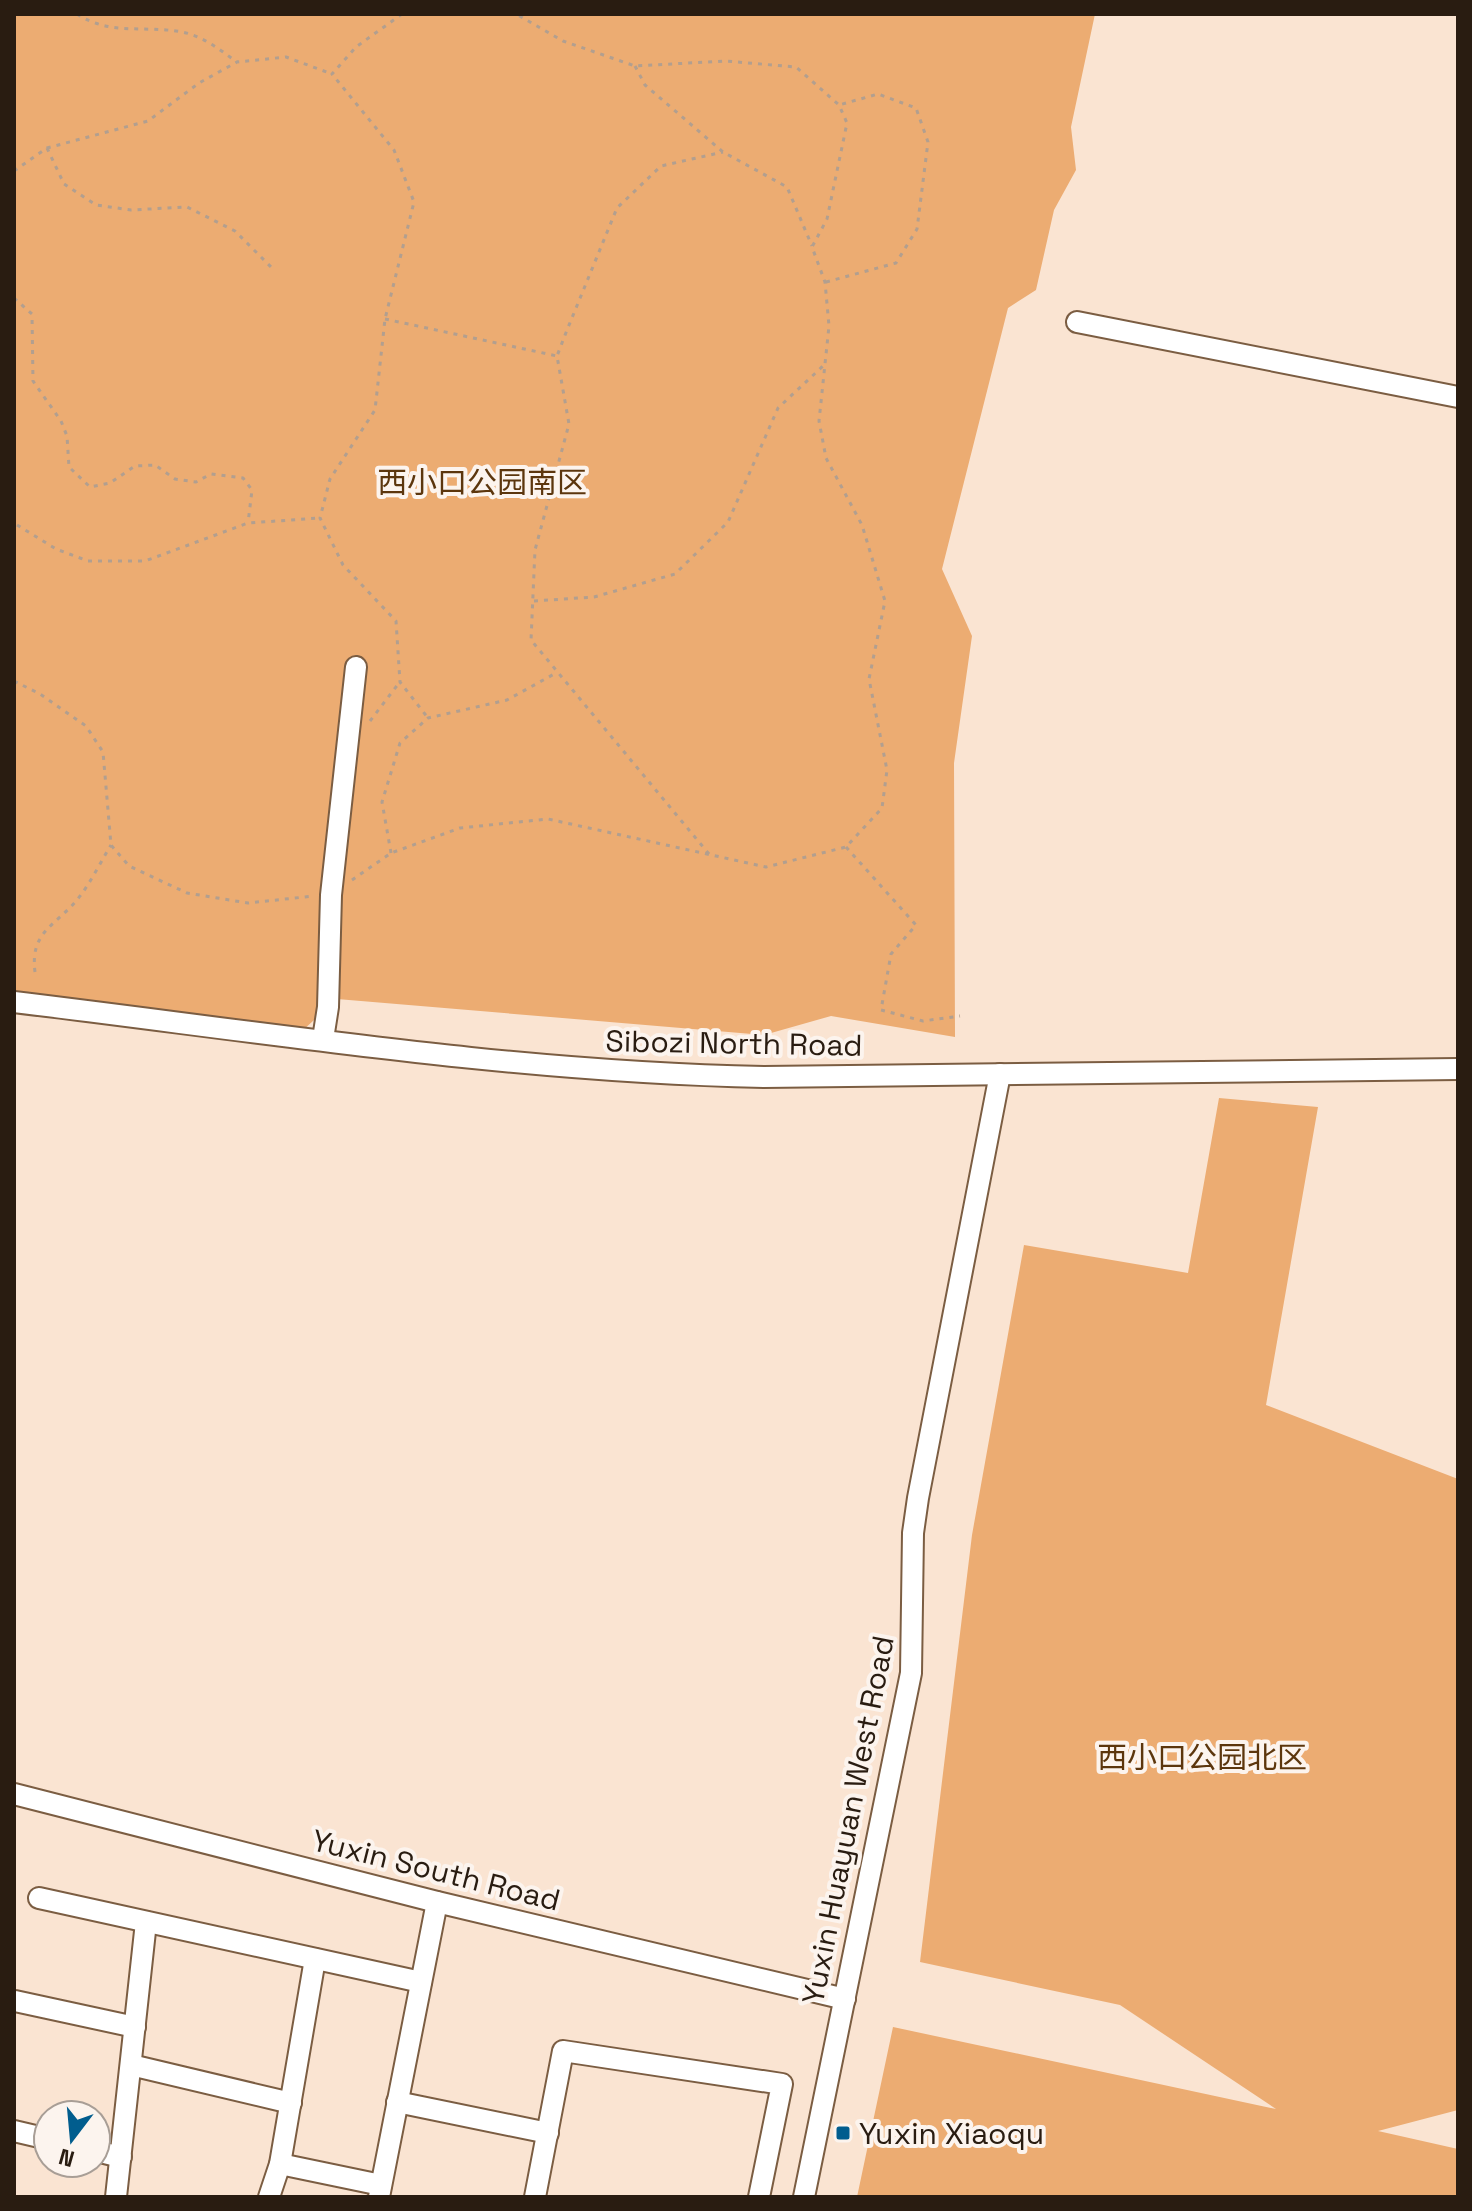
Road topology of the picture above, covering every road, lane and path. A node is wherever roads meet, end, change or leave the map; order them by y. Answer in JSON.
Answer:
{"nodes":[{"id":1,"x":77,"y":14,"type":"edge"},
{"id":2,"x":402,"y":14,"type":"edge"},
{"id":3,"x":516,"y":14,"type":"edge"},
{"id":4,"x":237,"y":62,"type":"junction"},
{"id":5,"x":635,"y":66,"type":"junction"},
{"id":6,"x":332,"y":74,"type":"junction"},
{"id":7,"x":839,"y":105,"type":"junction"},
{"id":8,"x":47,"y":148,"type":"junction"},
{"id":9,"x":723,"y":152,"type":"junction"},
{"id":10,"x":14,"y":171,"type":"edge"},
{"id":11,"x":812,"y":247,"type":"junction"},
{"id":12,"x":271,"y":267,"type":"dead end"},
{"id":13,"x":825,"y":282,"type":"junction"},
{"id":14,"x":14,"y":298,"type":"edge"},
{"id":15,"x":385,"y":319,"type":"junction"},
{"id":16,"x":1077,"y":322,"type":"dead end"},
{"id":17,"x":557,"y":356,"type":"junction"},
{"id":18,"x":823,"y":366,"type":"junction"},
{"id":19,"x":1458,"y":397,"type":"edge"},
{"id":20,"x":320,"y":518,"type":"junction"},
{"id":21,"x":15,"y":522,"type":"edge"},
{"id":22,"x":248,"y":523,"type":"junction"},
{"id":23,"x":14,"y":535,"type":"edge"},
{"id":24,"x":533,"y":601,"type":"junction"},
{"id":25,"x":356,"y":667,"type":"dead end"},
{"id":26,"x":556,"y":673,"type":"junction"},
{"id":27,"x":14,"y":681,"type":"edge"},
{"id":28,"x":400,"y":682,"type":"junction"},
{"id":29,"x":428,"y":718,"type":"junction"},
{"id":30,"x":349,"y":730,"type":"junction"},
{"id":31,"x":111,"y":845,"type":"junction"},
{"id":32,"x":846,"y":847,"type":"junction"},
{"id":33,"x":391,"y":853,"type":"junction"},
{"id":34,"x":709,"y":854,"type":"junction"},
{"id":35,"x":331,"y":895,"type":"junction"},
{"id":36,"x":35,"y":972,"type":"dead end"},
{"id":37,"x":14,"y":1002,"type":"edge"},
{"id":38,"x":960,"y":1016,"type":"dead end"},
{"id":39,"x":323,"y":1039,"type":"junction"},
{"id":40,"x":1458,"y":1069,"type":"edge"},
{"id":41,"x":1000,"y":1074,"type":"junction"},
{"id":42,"x":14,"y":1794,"type":"edge"},
{"id":43,"x":39,"y":1898,"type":"dead end"},
{"id":44,"x":437,"y":1902,"type":"junction"},
{"id":45,"x":146,"y":1922,"type":"junction"},
{"id":46,"x":315,"y":1959,"type":"junction"},
{"id":47,"x":421,"y":1982,"type":"junction"},
{"id":48,"x":845,"y":1999,"type":"junction"},
{"id":49,"x":15,"y":2001,"type":"edge"},
{"id":50,"x":135,"y":2027,"type":"junction"},
{"id":51,"x":131,"y":2065,"type":"junction"},
{"id":52,"x":397,"y":2102,"type":"junction"},
{"id":53,"x":291,"y":2103,"type":"junction"},
{"id":54,"x":548,"y":2133,"type":"junction"},
{"id":55,"x":112,"y":2155,"type":"edge"},
{"id":56,"x":121,"y":2157,"type":"junction"},
{"id":57,"x":280,"y":2164,"type":"junction"},
{"id":58,"x":380,"y":2191,"type":"edge"},
{"id":59,"x":116,"y":2197,"type":"edge"},
{"id":60,"x":269,"y":2197,"type":"edge"},
{"id":61,"x":535,"y":2197,"type":"edge"},
{"id":62,"x":759,"y":2197,"type":"edge"},
{"id":63,"x":804,"y":2197,"type":"edge"}],
"edges":[{"from":1,"to":4,"type":"path"},
{"from":2,"to":6,"type":"path"},
{"from":3,"to":5,"type":"path"},
{"from":4,"to":6,"type":"path"},
{"from":4,"to":8,"type":"path"},
{"from":5,"to":7,"type":"path"},
{"from":5,"to":9,"type":"path"},
{"from":6,"to":15,"type":"path"},
{"from":7,"to":11,"type":"path"},
{"from":7,"to":13,"type":"path"},
{"from":8,"to":10,"type":"path"},
{"from":8,"to":12,"type":"path"},
{"from":9,"to":11,"type":"path"},
{"from":9,"to":17,"type":"path"},
{"from":11,"to":13,"type":"path"},
{"from":13,"to":18,"type":"path"},
{"from":14,"to":22,"type":"path"},
{"from":15,"to":17,"type":"path"},
{"from":15,"to":20,"type":"path"},
{"from":16,"to":19,"type":"street"},
{"from":17,"to":24,"type":"path"},
{"from":18,"to":24,"type":"path"},
{"from":18,"to":32,"type":"path"},
{"from":20,"to":22,"type":"path"},
{"from":20,"to":28,"type":"path"},
{"from":21,"to":22,"type":"path"},
{"from":21,"to":23,"type":"path"},
{"from":24,"to":26,"type":"path"},
{"from":25,"to":30,"type":"street"},
{"from":26,"to":29,"type":"path"},
{"from":26,"to":34,"type":"path"},
{"from":27,"to":31,"type":"path"},
{"from":28,"to":29,"type":"path"},
{"from":28,"to":30,"type":"path"},
{"from":29,"to":33,"type":"path"},
{"from":30,"to":35,"type":"street"},
{"from":31,"to":35,"type":"path"},
{"from":31,"to":36,"type":"path"},
{"from":32,"to":34,"type":"path"},
{"from":32,"to":38,"type":"path"},
{"from":33,"to":34,"type":"path"},
{"from":33,"to":35,"type":"path"},
{"from":35,"to":39,"type":"street"},
{"from":37,"to":39,"type":"street","name":"Sibozi North Road"},
{"from":39,"to":41,"type":"street","name":"Sibozi North Road"},
{"from":40,"to":41,"type":"street","name":"Sibozi North Road"},
{"from":41,"to":48,"type":"street","name":"Yuxin Huayuan West Road"},
{"from":42,"to":44,"type":"street","name":"Yuxin South Road"},
{"from":43,"to":45,"type":"street"},
{"from":44,"to":47,"type":"street"},
{"from":44,"to":48,"type":"street","name":"Yuxin South Road"},
{"from":45,"to":46,"type":"street"},
{"from":45,"to":50,"type":"street"},
{"from":46,"to":47,"type":"street"},
{"from":46,"to":53,"type":"street"},
{"from":47,"to":52,"type":"street"},
{"from":48,"to":63,"type":"street","name":"Yuxin Huayuan West Road"},
{"from":49,"to":50,"type":"street"},
{"from":50,"to":51,"type":"street"},
{"from":51,"to":53,"type":"street"},
{"from":51,"to":56,"type":"street"},
{"from":52,"to":54,"type":"street"},
{"from":52,"to":58,"type":"street"},
{"from":53,"to":57,"type":"street"},
{"from":54,"to":61,"type":"street"},
{"from":54,"to":62,"type":"street"},
{"from":55,"to":56,"type":"street"},
{"from":56,"to":59,"type":"street"},
{"from":57,"to":58,"type":"street"},
{"from":57,"to":60,"type":"street"}]}
